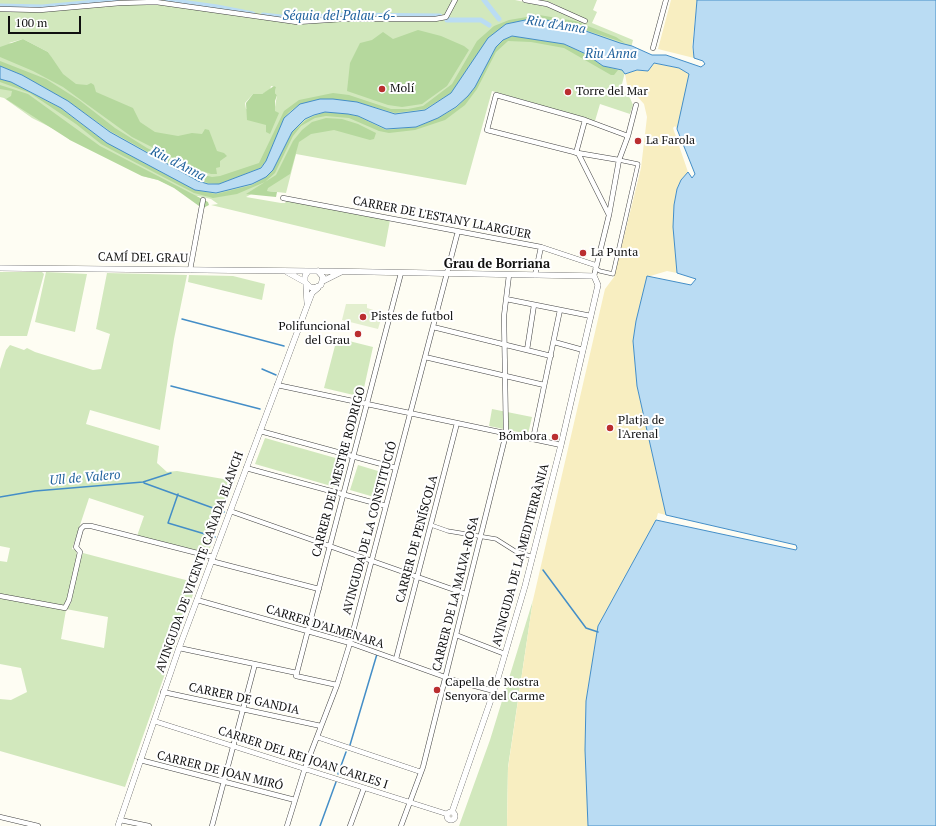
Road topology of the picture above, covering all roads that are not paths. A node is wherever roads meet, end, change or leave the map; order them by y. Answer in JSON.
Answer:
{"nodes":[{"id":1,"x":456,"y":0,"type":"edge"},
{"id":2,"x":525,"y":0,"type":"edge"},
{"id":3,"x":666,"y":0,"type":"edge"},
{"id":4,"x":0,"y":9,"type":"edge"},
{"id":5,"x":585,"y":22,"type":"dead end"},
{"id":6,"x":653,"y":48,"type":"dead end"},
{"id":7,"x":636,"y":104,"type":"dead end"},
{"id":8,"x":585,"y":120,"type":"junction"},
{"id":9,"x":628,"y":136,"type":"junction"},
{"id":10,"x":577,"y":153,"type":"junction"},
{"id":11,"x":619,"y":160,"type":"junction"},
{"id":12,"x":283,"y":198,"type":"dead end"},
{"id":13,"x":203,"y":200,"type":"dead end"},
{"id":14,"x":609,"y":215,"type":"junction"},
{"id":15,"x":458,"y":231,"type":"junction"},
{"id":16,"x":541,"y":247,"type":"junction"},
{"id":17,"x":595,"y":267,"type":"junction"},
{"id":18,"x":0,"y":268,"type":"edge"},
{"id":19,"x":190,"y":270,"type":"junction"},
{"id":20,"x":308,"y":271,"type":"junction"},
{"id":21,"x":318,"y":271,"type":"junction"},
{"id":22,"x":285,"y":272,"type":"junction"},
{"id":23,"x":341,"y":272,"type":"junction"},
{"id":24,"x":401,"y":273,"type":"junction"},
{"id":25,"x":447,"y":274,"type":"junction"},
{"id":26,"x":509,"y":275,"type":"junction"},
{"id":27,"x":535,"y":275,"type":"junction"},
{"id":28,"x":594,"y":276,"type":"junction"},
{"id":29,"x":323,"y":281,"type":"junction"},
{"id":30,"x":306,"y":283,"type":"junction"},
{"id":31,"x":318,"y":287,"type":"junction"},
{"id":32,"x":506,"y":299,"type":"junction"},
{"id":33,"x":534,"y":305,"type":"junction"},
{"id":34,"x":307,"y":306,"type":"junction"},
{"id":35,"x":560,"y":310,"type":"junction"},
{"id":36,"x":591,"y":316,"type":"junction"},
{"id":37,"x":433,"y":327,"type":"junction"},
{"id":38,"x":554,"y":342,"type":"junction"},
{"id":39,"x":505,"y":345,"type":"junction"},
{"id":40,"x":527,"y":350,"type":"junction"},
{"id":41,"x":583,"y":350,"type":"junction"},
{"id":42,"x":551,"y":356,"type":"junction"},
{"id":43,"x":425,"y":357,"type":"junction"},
{"id":44,"x":505,"y":376,"type":"junction"},
{"id":45,"x":277,"y":385,"type":"junction"},
{"id":46,"x":544,"y":385,"type":"junction"},
{"id":47,"x":367,"y":404,"type":"junction"},
{"id":48,"x":410,"y":413,"type":"junction"},
{"id":49,"x":457,"y":423,"type":"junction"},
{"id":50,"x":260,"y":431,"type":"junction"},
{"id":51,"x":506,"y":434,"type":"junction"},
{"id":52,"x":533,"y":439,"type":"junction"},
{"id":53,"x":561,"y":445,"type":"junction"},
{"id":54,"x":353,"y":456,"type":"junction"},
{"id":55,"x":246,"y":468,"type":"junction"},
{"id":56,"x":396,"y":468,"type":"junction"},
{"id":57,"x":343,"y":494,"type":"junction"},
{"id":58,"x":386,"y":506,"type":"junction"},
{"id":59,"x":230,"y":511,"type":"junction"},
{"id":60,"x":431,"y":525,"type":"junction"},
{"id":61,"x":480,"y":537,"type":"junction"},
{"id":62,"x":330,"y":546,"type":"junction"},
{"id":63,"x":533,"y":557,"type":"junction"},
{"id":64,"x":212,"y":559,"type":"junction"},
{"id":65,"x":372,"y":561,"type":"junction"},
{"id":66,"x":417,"y":577,"type":"junction"},
{"id":67,"x":319,"y":589,"type":"junction"},
{"id":68,"x":466,"y":594,"type":"junction"},
{"id":69,"x":0,"y":596,"type":"edge"},
{"id":70,"x":197,"y":600,"type":"junction"},
{"id":71,"x":308,"y":631,"type":"junction"},
{"id":72,"x":456,"y":635,"type":"junction"},
{"id":73,"x":350,"y":643,"type":"junction"},
{"id":74,"x":179,"y":648,"type":"junction"},
{"id":75,"x":505,"y":654,"type":"junction"},
{"id":76,"x":396,"y":660,"type":"junction"},
{"id":77,"x":255,"y":664,"type":"junction"},
{"id":78,"x":296,"y":675,"type":"junction"},
{"id":79,"x":445,"y":678,"type":"junction"},
{"id":80,"x":337,"y":685,"type":"junction"},
{"id":81,"x":494,"y":691,"type":"junction"},
{"id":82,"x":163,"y":692,"type":"junction"},
{"id":83,"x":243,"y":709,"type":"junction"},
{"id":84,"x":154,"y":721,"type":"junction"},
{"id":85,"x":321,"y":726,"type":"junction"},
{"id":86,"x":317,"y":737,"type":"junction"},
{"id":87,"x":233,"y":746,"type":"junction"},
{"id":88,"x":140,"y":760,"type":"junction"},
{"id":89,"x":305,"y":768,"type":"junction"},
{"id":90,"x":421,"y":772,"type":"junction"},
{"id":91,"x":224,"y":782,"type":"junction"},
{"id":92,"x":364,"y":788,"type":"junction"},
{"id":93,"x":295,"y":800,"type":"junction"},
{"id":94,"x":410,"y":802,"type":"junction"},
{"id":95,"x":450,"y":815,"type":"junction"},
{"id":96,"x":0,"y":817,"type":"edge"},
{"id":97,"x":119,"y":823,"type":"edge"},
{"id":98,"x":38,"y":826,"type":"edge"},
{"id":99,"x":149,"y":826,"type":"edge"},
{"id":100,"x":212,"y":826,"type":"edge"},
{"id":101,"x":287,"y":826,"type":"edge"},
{"id":102,"x":350,"y":826,"type":"edge"},
{"id":103,"x":401,"y":826,"type":"edge"},
{"id":104,"x":447,"y":826,"type":"edge"}],
"edges":[{"from":1,"to":4,"type":"street"},
{"from":2,"to":5,"type":"street"},
{"from":3,"to":6,"type":"street"},
{"from":7,"to":9,"type":"street"},
{"from":8,"to":9,"type":"street"},
{"from":8,"to":10,"type":"street"},
{"from":8,"to":10,"type":"street"},
{"from":9,"to":11,"type":"street"},
{"from":10,"to":11,"type":"street"},
{"from":10,"to":14,"type":"street"},
{"from":11,"to":14,"type":"street"},
{"from":11,"to":17,"type":"street"},
{"from":12,"to":15,"type":"street","name":"CARRER DE L'ESTANY LLARGUER"},
{"from":13,"to":19,"type":"street"},
{"from":14,"to":17,"type":"street"},
{"from":15,"to":16,"type":"street","name":"CARRER DE L'ESTANY LLARGUER"},
{"from":15,"to":25,"type":"street","name":"AVINGUDA DE LA CONSTITUCIÓ"},
{"from":16,"to":17,"type":"street","name":"CARRER DE L'ESTANY LLARGUER"},
{"from":16,"to":27,"type":"street"},
{"from":17,"to":28,"type":"street"},
{"from":18,"to":19,"type":"street","name":"CAMÍ DEL GRAU"},
{"from":19,"to":22,"type":"street","name":"CAMÍ DEL GRAU"},
{"from":20,"to":21,"type":"street"},
{"from":20,"to":22,"type":"street","name":"CAMÍ DEL GRAU"},
{"from":20,"to":30,"type":"street"},
{"from":21,"to":23,"type":"street"},
{"from":21,"to":29,"type":"street"},
{"from":22,"to":30,"type":"street","name":"CAMÍ DEL GRAU"},
{"from":23,"to":24,"type":"street"},
{"from":23,"to":29,"type":"street"},
{"from":24,"to":25,"type":"street"},
{"from":24,"to":47,"type":"street","name":"CARRER DEL MESTRE RODRIGO"},
{"from":25,"to":26,"type":"street"},
{"from":25,"to":37,"type":"street","name":"AVINGUDA DE LA CONSTITUCIÓ"},
{"from":26,"to":27,"type":"street"},
{"from":26,"to":32,"type":"street","name":"CARRER DE LA MALVA-ROSA"},
{"from":27,"to":28,"type":"street"},
{"from":28,"to":36,"type":"street","name":"AVINGUDA DE LA MEDITERRÀNIA"},
{"from":29,"to":31,"type":"street"},
{"from":30,"to":31,"type":"street"},
{"from":30,"to":34,"type":"street","name":"AVINGUDA DE VICENTE CAÑADA BLANCH"},
{"from":31,"to":34,"type":"street","name":"AVINGUDA DE VICENTE CAÑADA BLANCH"},
{"from":32,"to":33,"type":"street"},
{"from":32,"to":39,"type":"street","name":"CARRER DE LA MALVA-ROSA"},
{"from":33,"to":35,"type":"street"},
{"from":33,"to":40,"type":"street"},
{"from":34,"to":45,"type":"street","name":"AVINGUDA DE VICENTE CAÑADA BLANCH"},
{"from":35,"to":36,"type":"street"},
{"from":35,"to":38,"type":"street"},
{"from":36,"to":41,"type":"street","name":"AVINGUDA DE LA MEDITERRÀNIA"},
{"from":37,"to":39,"type":"street"},
{"from":37,"to":43,"type":"street","name":"AVINGUDA DE LA CONSTITUCIÓ"},
{"from":38,"to":41,"type":"street"},
{"from":38,"to":42,"type":"street"},
{"from":39,"to":40,"type":"street"},
{"from":39,"to":44,"type":"street","name":"CARRER DE LA MALVA-ROSA"},
{"from":40,"to":42,"type":"street"},
{"from":41,"to":53,"type":"street","name":"AVINGUDA DE LA MEDITERRÀNIA"},
{"from":42,"to":46,"type":"street"},
{"from":43,"to":44,"type":"street"},
{"from":43,"to":48,"type":"street","name":"AVINGUDA DE LA CONSTITUCIÓ"},
{"from":44,"to":46,"type":"street"},
{"from":44,"to":51,"type":"street","name":"CARRER DE LA MALVA-ROSA"},
{"from":45,"to":47,"type":"street"},
{"from":45,"to":50,"type":"street","name":"AVINGUDA DE VICENTE CAÑADA BLANCH"},
{"from":46,"to":52,"type":"street"},
{"from":47,"to":48,"type":"street"},
{"from":47,"to":54,"type":"street","name":"CARRER DEL MESTRE RODRIGO"},
{"from":48,"to":49,"type":"street"},
{"from":48,"to":56,"type":"street","name":"AVINGUDA DE LA CONSTITUCIÓ"},
{"from":49,"to":51,"type":"street"},
{"from":49,"to":60,"type":"street","name":"CARRER DE PENÍSCOLA"},
{"from":50,"to":54,"type":"street"},
{"from":50,"to":55,"type":"street","name":"AVINGUDA DE VICENTE CAÑADA BLANCH"},
{"from":51,"to":52,"type":"street"},
{"from":51,"to":61,"type":"street","name":"CARRER DE LA MALVA-ROSA"},
{"from":52,"to":53,"type":"street"},
{"from":53,"to":63,"type":"street","name":"AVINGUDA DE LA MEDITERRÀNIA"},
{"from":54,"to":56,"type":"street"},
{"from":54,"to":57,"type":"street","name":"CARRER DEL MESTRE RODRIGO"},
{"from":55,"to":57,"type":"street"},
{"from":55,"to":59,"type":"street","name":"AVINGUDA DE VICENTE CAÑADA BLANCH"},
{"from":56,"to":58,"type":"street","name":"AVINGUDA DE LA CONSTITUCIÓ"},
{"from":57,"to":58,"type":"street"},
{"from":57,"to":62,"type":"street","name":"CARRER DEL MESTRE RODRIGO"},
{"from":58,"to":65,"type":"street","name":"AVINGUDA DE LA CONSTITUCIÓ"},
{"from":59,"to":62,"type":"street"},
{"from":59,"to":64,"type":"street","name":"AVINGUDA DE VICENTE CAÑADA BLANCH"},
{"from":60,"to":61,"type":"street"},
{"from":60,"to":66,"type":"street","name":"CARRER DE PENÍSCOLA"},
{"from":61,"to":63,"type":"street"},
{"from":61,"to":68,"type":"street","name":"CARRER DE LA MALVA-ROSA"},
{"from":62,"to":65,"type":"street"},
{"from":62,"to":67,"type":"street","name":"CARRER DEL MESTRE RODRIGO"},
{"from":63,"to":75,"type":"street","name":"AVINGUDA DE LA MEDITERRÀNIA"},
{"from":64,"to":67,"type":"street"},
{"from":64,"to":69,"type":"street"},
{"from":64,"to":70,"type":"street","name":"AVINGUDA DE VICENTE CAÑADA BLANCH"},
{"from":65,"to":66,"type":"street"},
{"from":65,"to":73,"type":"street","name":"AVINGUDA DE LA CONSTITUCIÓ"},
{"from":66,"to":68,"type":"street"},
{"from":66,"to":76,"type":"street","name":"CARRER DE PENÍSCOLA"},
{"from":67,"to":71,"type":"street","name":"CARRER DEL MESTRE RODRIGO"},
{"from":68,"to":72,"type":"street","name":"CARRER DE LA MALVA-ROSA"},
{"from":70,"to":71,"type":"street","name":"CARRER D'ALMENARA"},
{"from":70,"to":74,"type":"street","name":"AVINGUDA DE VICENTE CAÑADA BLANCH"},
{"from":71,"to":73,"type":"street","name":"CARRER D'ALMENARA"},
{"from":71,"to":78,"type":"street","name":"CARRER DEL MESTRE RODRIGO"},
{"from":72,"to":75,"type":"street"},
{"from":72,"to":79,"type":"street","name":"CARRER DE LA MALVA-ROSA"},
{"from":73,"to":76,"type":"street","name":"CARRER D'ALMENARA"},
{"from":73,"to":80,"type":"street","name":"AVINGUDA DE LA CONSTITUCIÓ"},
{"from":74,"to":77,"type":"street"},
{"from":74,"to":82,"type":"street","name":"AVINGUDA DE VICENTE CAÑADA BLANCH"},
{"from":75,"to":81,"type":"street","name":"AVINGUDA DE LA MEDITERRÀNIA"},
{"from":76,"to":79,"type":"street","name":"CARRER D'ALMENARA"},
{"from":77,"to":78,"type":"street"},
{"from":77,"to":83,"type":"street"},
{"from":78,"to":80,"type":"street"},
{"from":79,"to":81,"type":"street","name":"CARRER D'ALMENARA"},
{"from":79,"to":90,"type":"street","name":"CARRER DE LA MALVA-ROSA"},
{"from":80,"to":85,"type":"street","name":"AVINGUDA DE LA CONSTITUCIÓ"},
{"from":81,"to":95,"type":"street","name":"AVINGUDA DE LA MEDITERRÀNIA"},
{"from":82,"to":83,"type":"street","name":"CARRER DE GANDIA"},
{"from":82,"to":84,"type":"street","name":"AVINGUDA DE VICENTE CAÑADA BLANCH"},
{"from":83,"to":85,"type":"street","name":"CARRER DE GANDIA"},
{"from":83,"to":87,"type":"street"},
{"from":84,"to":87,"type":"street","name":"CARRER DEL REI JOAN CARLES I"},
{"from":84,"to":88,"type":"street","name":"AVINGUDA DE VICENTE CAÑADA BLANCH"},
{"from":85,"to":86,"type":"street","name":"AVINGUDA DE LA CONSTITUCIÓ"},
{"from":86,"to":89,"type":"street","name":"AVINGUDA DE LA CONSTITUCIÓ"},
{"from":86,"to":90,"type":"street"},
{"from":87,"to":89,"type":"street","name":"CARRER DEL REI JOAN CARLES I"},
{"from":87,"to":91,"type":"street"},
{"from":88,"to":91,"type":"street","name":"CARRER DE JOAN MIRÓ"},
{"from":88,"to":97,"type":"street","name":"AVINGUDA DE VICENTE CAÑADA BLANCH"},
{"from":89,"to":92,"type":"street","name":"CARRER DEL REI JOAN CARLES I"},
{"from":89,"to":93,"type":"street","name":"AVINGUDA DE LA CONSTITUCIÓ"},
{"from":90,"to":94,"type":"street","name":"CARRER DE LA MALVA-ROSA"},
{"from":91,"to":93,"type":"street","name":"CARRER DE JOAN MIRÓ"},
{"from":91,"to":100,"type":"street"},
{"from":92,"to":94,"type":"street","name":"CARRER DEL REI JOAN CARLES I"},
{"from":92,"to":102,"type":"street"},
{"from":93,"to":101,"type":"street","name":"AVINGUDA DE LA CONSTITUCIÓ"},
{"from":94,"to":95,"type":"street","name":"CARRER DEL REI JOAN CARLES I"},
{"from":94,"to":103,"type":"street","name":"CARRER DE LA MALVA-ROSA"},
{"from":95,"to":104,"type":"street","name":"AVINGUDA DE LA MEDITERRÀNIA"},
{"from":96,"to":98,"type":"street"},
{"from":97,"to":99,"type":"street"}]}
